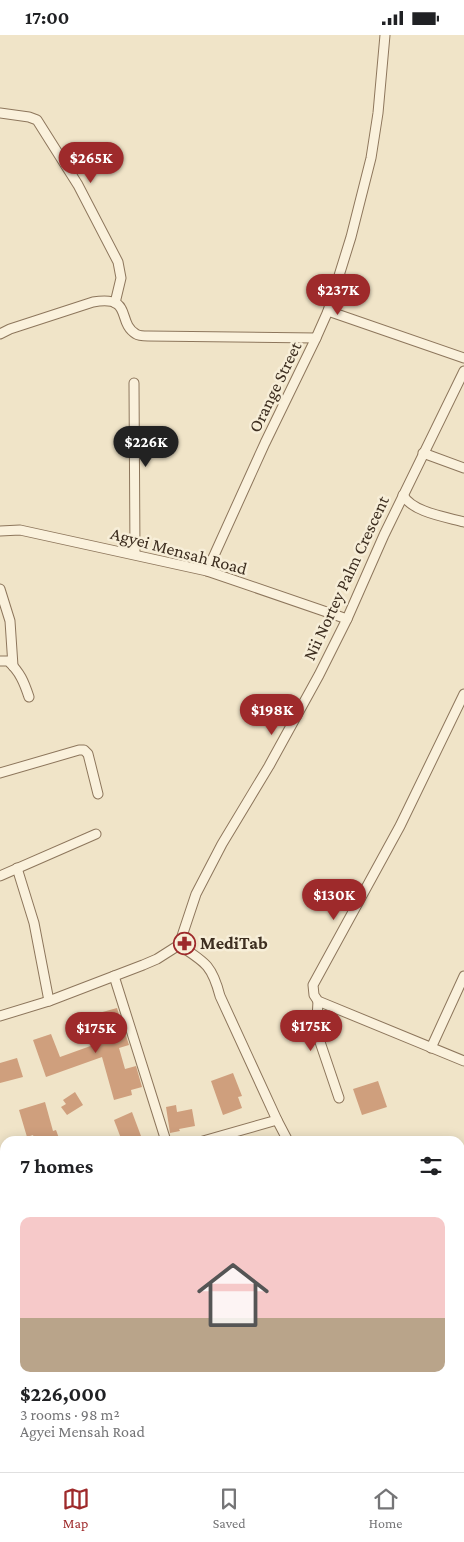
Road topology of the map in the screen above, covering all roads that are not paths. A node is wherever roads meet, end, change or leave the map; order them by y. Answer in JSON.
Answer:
{"nodes":[{"id":1,"x":386,"y":35,"type":"edge"},
{"id":2,"x":0,"y":113,"type":"edge"},
{"id":3,"x":115,"y":303,"type":"junction"},
{"id":4,"x":328,"y":311,"type":"junction"},
{"id":5,"x":0,"y":334,"type":"edge"},
{"id":6,"x":316,"y":338,"type":"junction"},
{"id":7,"x":464,"y":358,"type":"edge"},
{"id":8,"x":464,"y":371,"type":"edge"},
{"id":9,"x":134,"y":383,"type":"dead end"},
{"id":10,"x":423,"y":453,"type":"junction"},
{"id":11,"x":464,"y":468,"type":"edge"},
{"id":12,"x":404,"y":495,"type":"junction"},
{"id":13,"x":464,"y":522,"type":"edge"},
{"id":14,"x":0,"y":531,"type":"edge"},
{"id":15,"x":135,"y":554,"type":"junction"},
{"id":16,"x":208,"y":571,"type":"junction"},
{"id":17,"x":0,"y":589,"type":"edge"},
{"id":18,"x":347,"y":619,"type":"junction"},
{"id":19,"x":0,"y":661,"type":"edge"},
{"id":20,"x":13,"y":666,"type":"junction"},
{"id":21,"x":464,"y":694,"type":"edge"},
{"id":22,"x":29,"y":697,"type":"dead end"},
{"id":23,"x":0,"y":773,"type":"edge"},
{"id":24,"x":98,"y":793,"type":"dead end"},
{"id":25,"x":96,"y":834,"type":"dead end"},
{"id":26,"x":17,"y":868,"type":"junction"},
{"id":27,"x":0,"y":876,"type":"edge"},
{"id":28,"x":179,"y":945,"type":"junction"},
{"id":29,"x":114,"y":976,"type":"junction"},
{"id":30,"x":464,"y":976,"type":"edge"},
{"id":31,"x":48,"y":1001,"type":"junction"},
{"id":32,"x":318,"y":1001,"type":"junction"},
{"id":33,"x":0,"y":1016,"type":"edge"},
{"id":34,"x":431,"y":1048,"type":"junction"},
{"id":35,"x":464,"y":1061,"type":"edge"},
{"id":36,"x":339,"y":1098,"type":"dead end"},
{"id":37,"x":278,"y":1120,"type":"junction"},
{"id":38,"x":164,"y":1136,"type":"edge"},
{"id":39,"x":221,"y":1136,"type":"edge"},
{"id":40,"x":286,"y":1136,"type":"edge"}],
"edges":[{"from":1,"to":4,"type":"street","name":"Orange Street"},
{"from":2,"to":3,"type":"street"},
{"from":3,"to":5,"type":"street"},
{"from":3,"to":6,"type":"street"},
{"from":4,"to":6,"type":"street","name":"Orange Street"},
{"from":4,"to":7,"type":"street"},
{"from":6,"to":16,"type":"street","name":"Orange Street"},
{"from":8,"to":10,"type":"street","name":"Nii Nortey Palm Crescent"},
{"from":9,"to":15,"type":"street"},
{"from":10,"to":11,"type":"street"},
{"from":10,"to":12,"type":"street","name":"Nii Nortey Palm Crescent"},
{"from":12,"to":13,"type":"street"},
{"from":12,"to":18,"type":"street","name":"Nii Nortey Palm Crescent"},
{"from":14,"to":15,"type":"street","name":"Agyei Mensah Road"},
{"from":15,"to":16,"type":"street","name":"Agyei Mensah Road"},
{"from":16,"to":18,"type":"street","name":"Agyei Mensah Road"},
{"from":17,"to":20,"type":"street"},
{"from":18,"to":28,"type":"street","name":"Nii Nortey Palm Crescent"},
{"from":19,"to":20,"type":"street"},
{"from":20,"to":22,"type":"street"},
{"from":21,"to":32,"type":"street"},
{"from":23,"to":24,"type":"street"},
{"from":25,"to":26,"type":"street"},
{"from":26,"to":27,"type":"street"},
{"from":26,"to":31,"type":"street"},
{"from":28,"to":29,"type":"street"},
{"from":28,"to":37,"type":"street"},
{"from":29,"to":31,"type":"street"},
{"from":29,"to":38,"type":"street"},
{"from":30,"to":34,"type":"street"},
{"from":31,"to":33,"type":"street"},
{"from":32,"to":34,"type":"street"},
{"from":32,"to":36,"type":"street"},
{"from":34,"to":35,"type":"street"},
{"from":37,"to":39,"type":"street"},
{"from":37,"to":40,"type":"street"}]}
